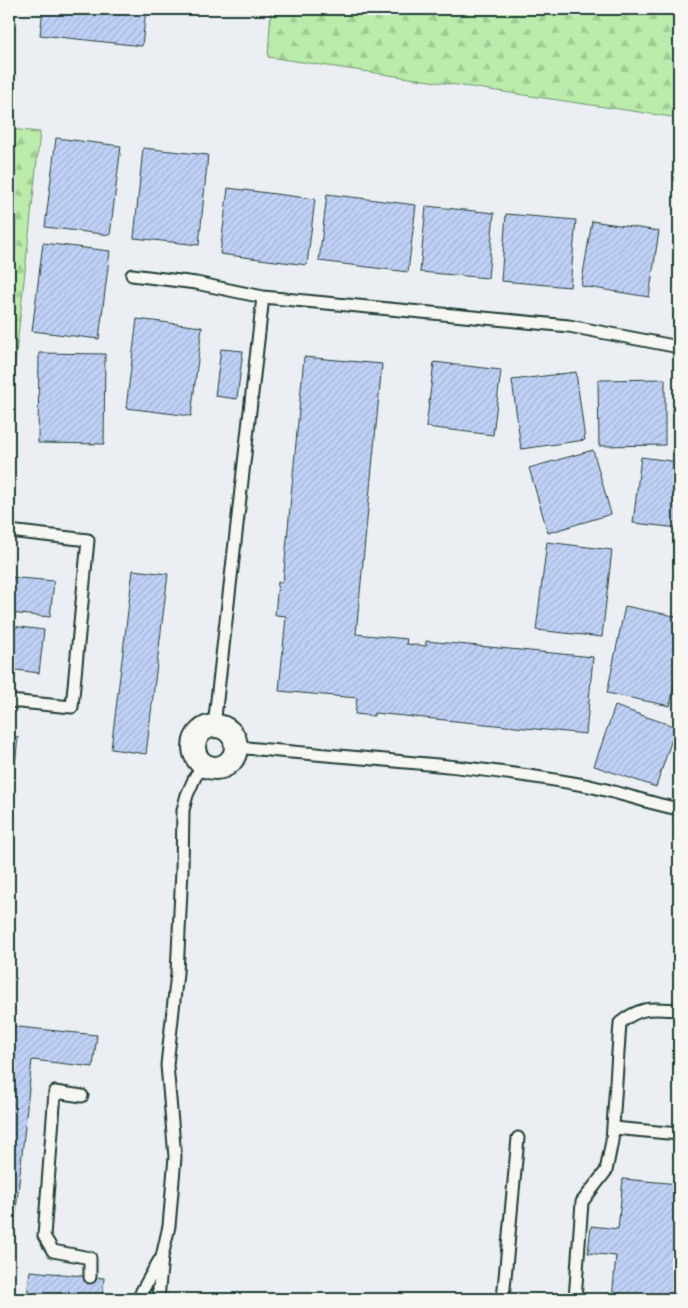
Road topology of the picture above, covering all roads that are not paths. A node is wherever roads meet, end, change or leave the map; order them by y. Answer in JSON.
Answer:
{"nodes":[{"id":1,"x":132,"y":275,"type":"dead end"},
{"id":2,"x":263,"y":297,"type":"junction"},
{"id":3,"x":679,"y":347,"type":"edge"},
{"id":4,"x":9,"y":531,"type":"edge"},
{"id":5,"x":9,"y":702,"type":"edge"},
{"id":6,"x":214,"y":726,"type":"junction"},
{"id":7,"x":236,"y":747,"type":"junction"},
{"id":8,"x":204,"y":765,"type":"junction"},
{"id":9,"x":679,"y":809,"type":"edge"},
{"id":10,"x":679,"y":1010,"type":"edge"},
{"id":11,"x":82,"y":1096,"type":"dead end"},
{"id":12,"x":613,"y":1128,"type":"junction"},
{"id":13,"x":679,"y":1134,"type":"edge"},
{"id":14,"x":518,"y":1138,"type":"dead end"},
{"id":15,"x":162,"y":1257,"type":"junction"},
{"id":16,"x":90,"y":1277,"type":"dead end"},
{"id":17,"x":139,"y":1299,"type":"edge"},
{"id":18,"x":158,"y":1299,"type":"edge"},
{"id":19,"x":503,"y":1299,"type":"edge"},
{"id":20,"x":575,"y":1299,"type":"edge"}],
"edges":[{"from":1,"to":2,"type":"lane"},
{"from":2,"to":3,"type":"lane"},
{"from":2,"to":6,"type":"lane"},
{"from":4,"to":5,"type":"lane"},
{"from":6,"to":7,"type":"street"},
{"from":6,"to":8,"type":"street"},
{"from":7,"to":8,"type":"street"},
{"from":7,"to":9,"type":"lane"},
{"from":8,"to":15,"type":"lane"},
{"from":10,"to":12,"type":"lane"},
{"from":11,"to":16,"type":"lane"},
{"from":12,"to":13,"type":"lane"},
{"from":12,"to":20,"type":"lane"},
{"from":14,"to":19,"type":"lane"},
{"from":15,"to":17,"type":"lane"},
{"from":15,"to":18,"type":"lane"}]}
